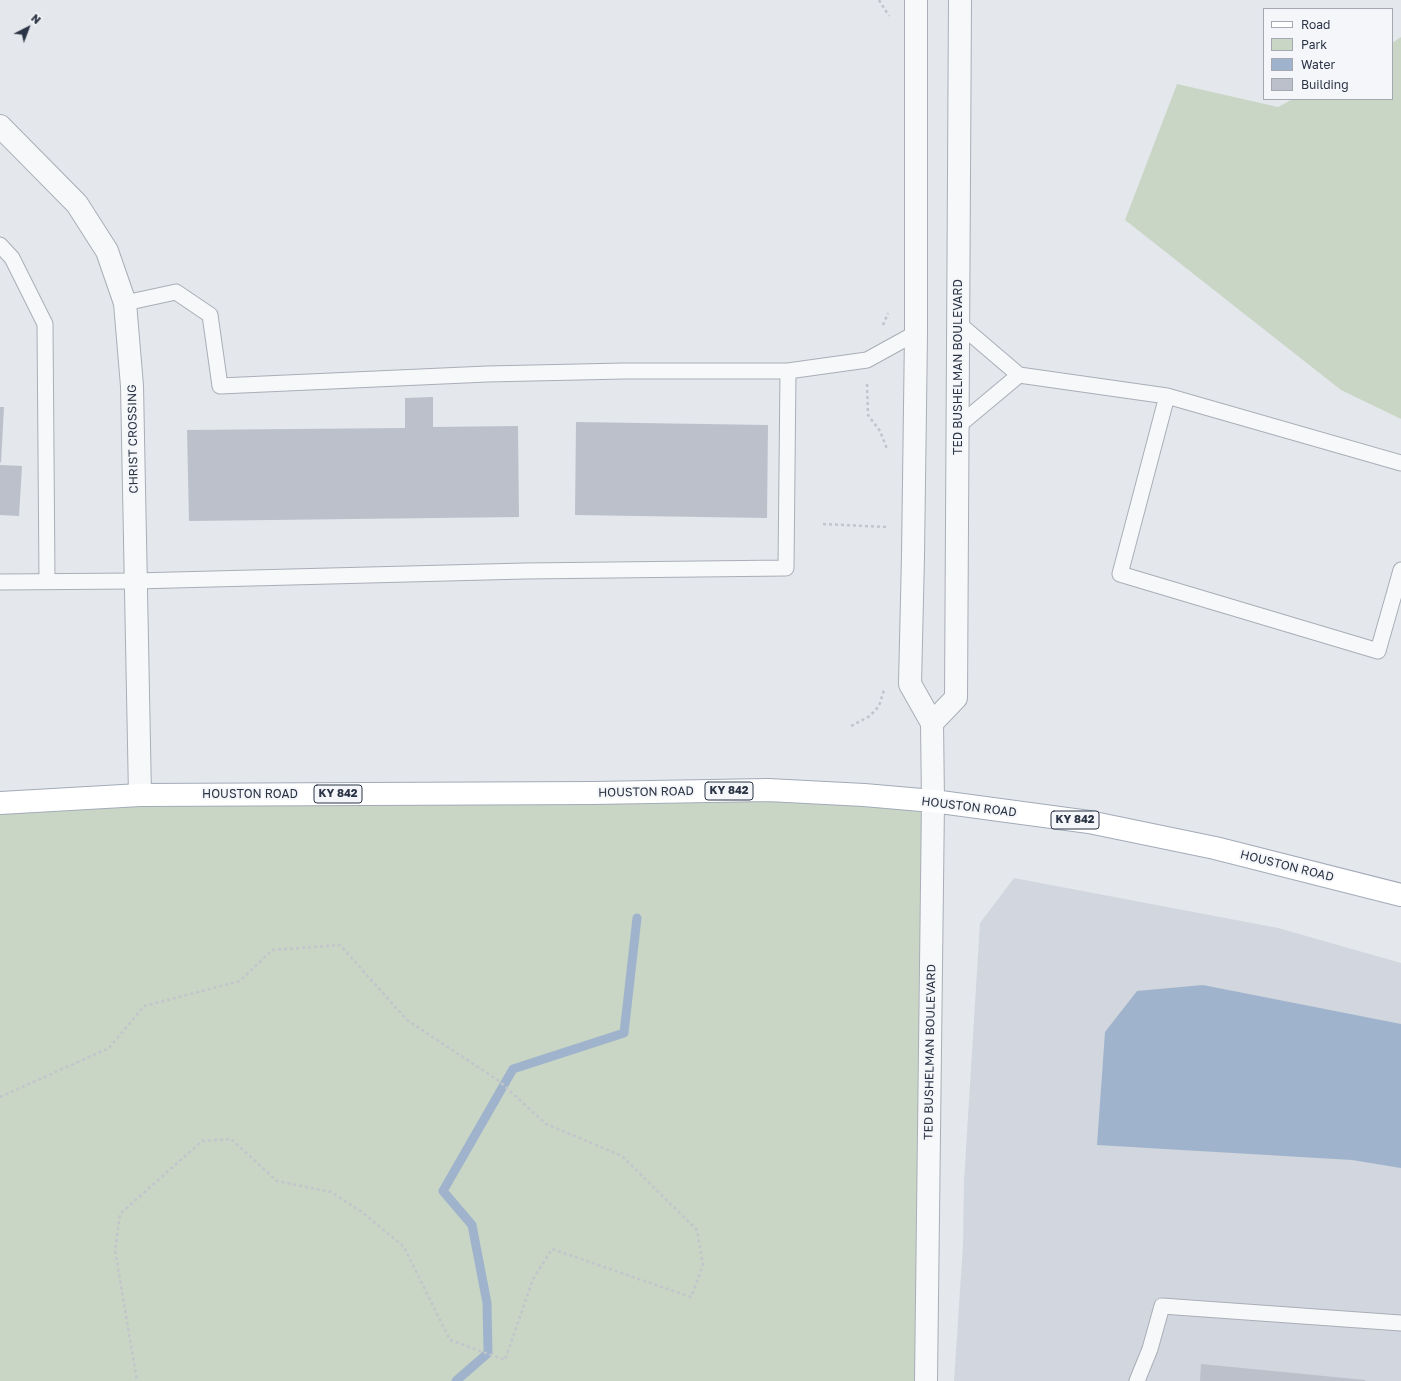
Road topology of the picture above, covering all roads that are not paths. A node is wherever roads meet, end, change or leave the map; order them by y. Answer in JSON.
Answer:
{"nodes":[{"id":1,"x":916,"y":0,"type":"edge"},
{"id":2,"x":960,"y":0,"type":"edge"},
{"id":3,"x":3,"y":137,"type":"edge"},
{"id":4,"x":0,"y":245,"type":"edge"},
{"id":5,"x":125,"y":303,"type":"junction"},
{"id":6,"x":958,"y":323,"type":"junction"},
{"id":7,"x":916,"y":333,"type":"junction"},
{"id":8,"x":788,"y":371,"type":"junction"},
{"id":9,"x":1019,"y":375,"type":"junction"},
{"id":10,"x":1167,"y":396,"type":"junction"},
{"id":11,"x":958,"y":426,"type":"junction"},
{"id":12,"x":1401,"y":463,"type":"edge"},
{"id":13,"x":1401,"y":570,"type":"edge"},
{"id":14,"x":135,"y":580,"type":"junction"},
{"id":15,"x":47,"y":581,"type":"junction"},
{"id":16,"x":0,"y":582,"type":"edge"},
{"id":17,"x":932,"y":723,"type":"junction"},
{"id":18,"x":140,"y":795,"type":"junction"},
{"id":19,"x":933,"y":801,"type":"junction"},
{"id":20,"x":0,"y":803,"type":"edge"},
{"id":21,"x":1401,"y":895,"type":"edge"},
{"id":22,"x":1401,"y":1323,"type":"edge"},
{"id":23,"x":926,"y":1381,"type":"edge"},
{"id":24,"x":1137,"y":1381,"type":"edge"}],
"edges":[{"from":1,"to":7,"type":"street","name":"TED BUSHELMAN BOULEVARD"},
{"from":2,"to":6,"type":"street","name":"TED BUSHELMAN BOULEVARD"},
{"from":3,"to":5,"type":"street","name":"CHRIST CROSSING"},
{"from":4,"to":15,"type":"lane"},
{"from":5,"to":8,"type":"lane"},
{"from":5,"to":14,"type":"street","name":"CHRIST CROSSING"},
{"from":6,"to":9,"type":"lane"},
{"from":6,"to":11,"type":"street","name":"TED BUSHELMAN BOULEVARD"},
{"from":7,"to":8,"type":"lane"},
{"from":7,"to":17,"type":"street","name":"TED BUSHELMAN BOULEVARD"},
{"from":8,"to":14,"type":"lane"},
{"from":9,"to":10,"type":"lane"},
{"from":9,"to":11,"type":"lane"},
{"from":10,"to":12,"type":"lane"},
{"from":10,"to":13,"type":"lane"},
{"from":11,"to":17,"type":"street","name":"TED BUSHELMAN BOULEVARD"},
{"from":14,"to":15,"type":"lane"},
{"from":14,"to":18,"type":"street","name":"CHRIST CROSSING"},
{"from":15,"to":16,"type":"lane"},
{"from":17,"to":19,"type":"street","name":"TED BUSHELMAN BOULEVARD"},
{"from":18,"to":19,"type":"main road","name":"HOUSTON ROAD","number":"KY 842"},
{"from":18,"to":20,"type":"main road","name":"HOUSTON ROAD","number":"KY 842"},
{"from":19,"to":21,"type":"main road","name":"HOUSTON ROAD","number":"KY 842"},
{"from":19,"to":23,"type":"street","name":"TED BUSHELMAN BOULEVARD"},
{"from":22,"to":24,"type":"lane"}]}
